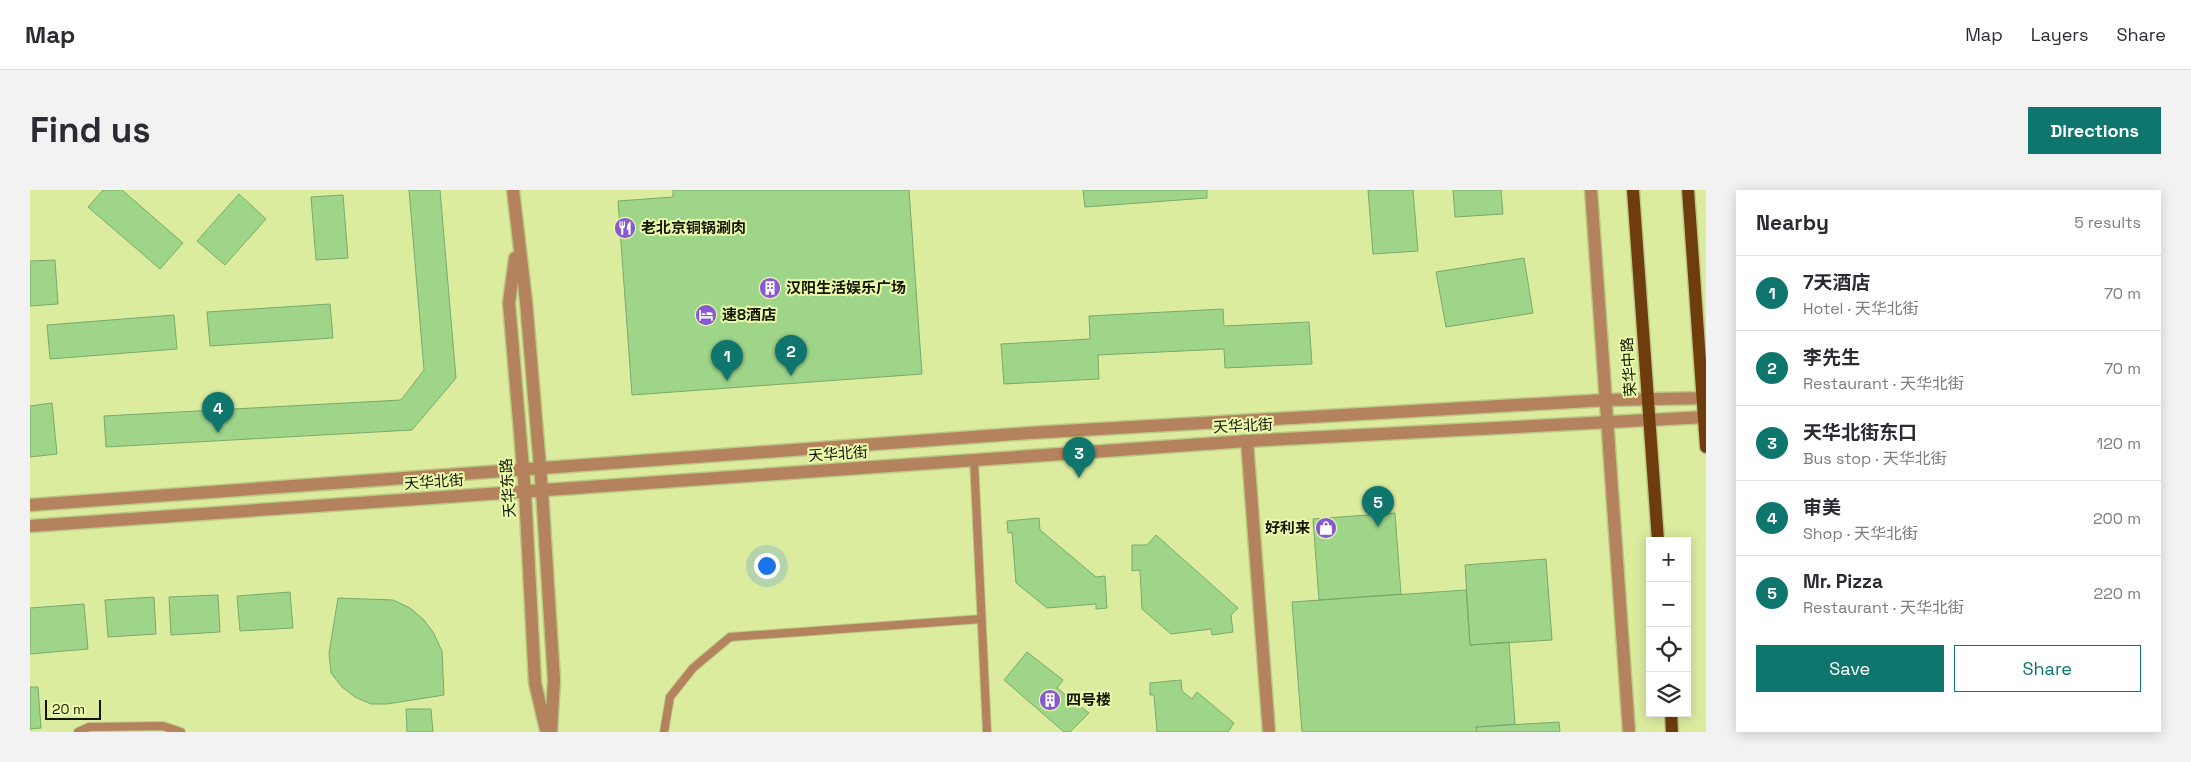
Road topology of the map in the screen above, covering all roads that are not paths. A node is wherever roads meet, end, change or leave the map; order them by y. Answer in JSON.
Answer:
{"nodes":[{"id":1,"x":513,"y":190,"type":"edge"},
{"id":2,"x":1591,"y":190,"type":"edge"},
{"id":3,"x":1633,"y":190,"type":"edge"},
{"id":4,"x":1688,"y":190,"type":"edge"},
{"id":5,"x":517,"y":240,"type":"junction"},
{"id":6,"x":1648,"y":398,"type":"junction"},
{"id":7,"x":1704,"y":398,"type":"edge"},
{"id":8,"x":1606,"y":400,"type":"junction"},
{"id":9,"x":1705,"y":417,"type":"edge"},
{"id":10,"x":1650,"y":421,"type":"junction"},
{"id":11,"x":1606,"y":423,"type":"junction"},
{"id":12,"x":1248,"y":441,"type":"junction"},
{"id":13,"x":1706,"y":447,"type":"edge"},
{"id":14,"x":974,"y":460,"type":"junction"},
{"id":15,"x":540,"y":468,"type":"junction"},
{"id":16,"x":523,"y":469,"type":"junction"},
{"id":17,"x":542,"y":491,"type":"junction"},
{"id":18,"x":524,"y":492,"type":"junction"},
{"id":19,"x":30,"y":505,"type":"edge"},
{"id":20,"x":30,"y":526,"type":"edge"},
{"id":21,"x":1658,"y":537,"type":"edge"},
{"id":22,"x":982,"y":619,"type":"junction"},
{"id":23,"x":1671,"y":717,"type":"edge"},
{"id":24,"x":78,"y":732,"type":"edge"},
{"id":25,"x":181,"y":732,"type":"edge"},
{"id":26,"x":549,"y":732,"type":"edge"},
{"id":27,"x":664,"y":732,"type":"edge"},
{"id":28,"x":987,"y":732,"type":"edge"},
{"id":29,"x":1269,"y":732,"type":"edge"},
{"id":30,"x":1629,"y":732,"type":"edge"},
{"id":31,"x":1672,"y":732,"type":"edge"}],
"edges":[{"from":1,"to":5,"type":"street","name":"天华东路"},
{"from":2,"to":8,"type":"street"},
{"from":3,"to":6,"type":"main road","name":"荣华中路"},
{"from":4,"to":7,"type":"main road"},
{"from":5,"to":15,"type":"street","name":"天华东路"},
{"from":5,"to":16,"type":"street","name":"天华东路"},
{"from":6,"to":7,"type":"street","name":"天华北街"},
{"from":6,"to":8,"type":"street","name":"天华北街"},
{"from":6,"to":10,"type":"main road","name":"荣华中路"},
{"from":7,"to":9,"type":"main road"},
{"from":8,"to":11,"type":"street"},
{"from":8,"to":15,"type":"street","name":"天华北街"},
{"from":9,"to":10,"type":"street","name":"天华北街"},
{"from":9,"to":13,"type":"main road"},
{"from":10,"to":11,"type":"street","name":"天华北街"},
{"from":10,"to":21,"type":"main road","name":"荣华中路"},
{"from":11,"to":12,"type":"street","name":"天华北街"},
{"from":11,"to":30,"type":"street"},
{"from":12,"to":14,"type":"street","name":"天华北街"},
{"from":12,"to":29,"type":"street"},
{"from":14,"to":17,"type":"street","name":"天华北街"},
{"from":14,"to":22,"type":"lane"},
{"from":15,"to":16,"type":"street","name":"天华北街"},
{"from":15,"to":17,"type":"street","name":"天华东路"},
{"from":16,"to":18,"type":"street","name":"天华东路"},
{"from":16,"to":19,"type":"street","name":"天华北街"},
{"from":17,"to":18,"type":"street","name":"天华北街"},
{"from":17,"to":26,"type":"street","name":"天华东路"},
{"from":18,"to":20,"type":"street","name":"天华北街"},
{"from":18,"to":26,"type":"street","name":"天华东路"},
{"from":22,"to":27,"type":"lane"},
{"from":22,"to":28,"type":"lane"},
{"from":23,"to":31,"type":"main road"},
{"from":24,"to":25,"type":"lane"}]}
